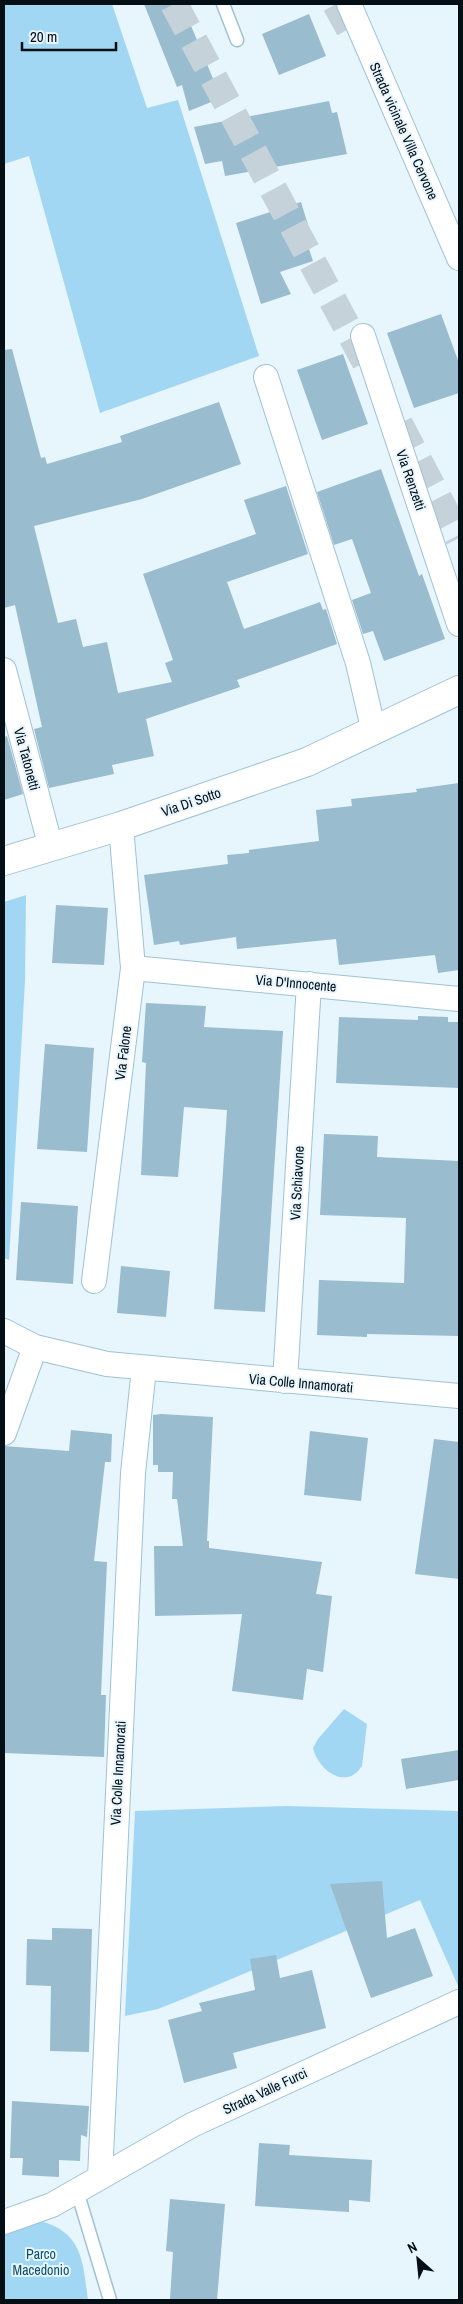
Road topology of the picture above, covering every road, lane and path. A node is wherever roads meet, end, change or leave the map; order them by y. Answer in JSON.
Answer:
{"nodes":[{"id":1,"x":223,"y":4,"type":"edge"},
{"id":2,"x":349,"y":4,"type":"edge"},
{"id":3,"x":237,"y":40,"type":"dead end"},
{"id":4,"x":459,"y":258,"type":"edge"},
{"id":5,"x":363,"y":336,"type":"dead end"},
{"id":6,"x":266,"y":377,"type":"dead end"},
{"id":7,"x":459,"y":624,"type":"edge"},
{"id":8,"x":4,"y":670,"type":"edge"},
{"id":9,"x":459,"y":690,"type":"edge"},
{"id":10,"x":374,"y":732,"type":"junction"},
{"id":11,"x":121,"y":826,"type":"junction"},
{"id":12,"x":51,"y":848,"type":"junction"},
{"id":13,"x":4,"y":861,"type":"edge"},
{"id":14,"x":133,"y":968,"type":"junction"},
{"id":15,"x":309,"y":984,"type":"junction"},
{"id":16,"x":459,"y":999,"type":"edge"},
{"id":17,"x":94,"y":1281,"type":"dead end"},
{"id":18,"x":4,"y":1331,"type":"edge"},
{"id":19,"x":35,"y":1347,"type":"junction"},
{"id":20,"x":144,"y":1368,"type":"junction"},
{"id":21,"x":284,"y":1381,"type":"junction"},
{"id":22,"x":459,"y":1396,"type":"edge"},
{"id":23,"x":4,"y":1433,"type":"edge"},
{"id":24,"x":459,"y":2002,"type":"edge"},
{"id":25,"x":100,"y":2177,"type":"junction"},
{"id":26,"x":77,"y":2191,"type":"junction"},
{"id":27,"x":4,"y":2222,"type":"edge"},
{"id":28,"x":110,"y":2300,"type":"edge"}],
"edges":[{"from":1,"to":3,"type":"lane"},
{"from":2,"to":4,"type":"street","name":"Strada vicinale Villa Cervone"},
{"from":5,"to":7,"type":"street","name":"Via Renzetti"},
{"from":6,"to":10,"type":"street"},
{"from":8,"to":12,"type":"street","name":"Via Tatonetti"},
{"from":9,"to":10,"type":"street","name":"Via Di Sotto"},
{"from":10,"to":11,"type":"street","name":"Via Di Sotto"},
{"from":11,"to":12,"type":"street","name":"Via Di Sotto"},
{"from":11,"to":14,"type":"street","name":"Via Falone"},
{"from":12,"to":13,"type":"street","name":"Via Di Sotto"},
{"from":14,"to":15,"type":"street","name":"Via D'Innocente"},
{"from":14,"to":17,"type":"street","name":"Via Falone"},
{"from":15,"to":16,"type":"street","name":"Via D'Innocente"},
{"from":15,"to":21,"type":"street","name":"Via Schiavone"},
{"from":18,"to":19,"type":"street","name":"Via Colle Innamorati"},
{"from":19,"to":20,"type":"street","name":"Via Colle Innamorati"},
{"from":19,"to":23,"type":"street"},
{"from":20,"to":21,"type":"street","name":"Via Colle Innamorati"},
{"from":20,"to":25,"type":"street","name":"Via Colle Innamorati"},
{"from":21,"to":22,"type":"street","name":"Via Colle Innamorati"},
{"from":24,"to":25,"type":"street","name":"Strada Valle Furci"},
{"from":25,"to":26,"type":"street","name":"Strada Valle Furci"},
{"from":26,"to":27,"type":"street","name":"Strada Valle Furci"},
{"from":26,"to":28,"type":"lane"}]}
